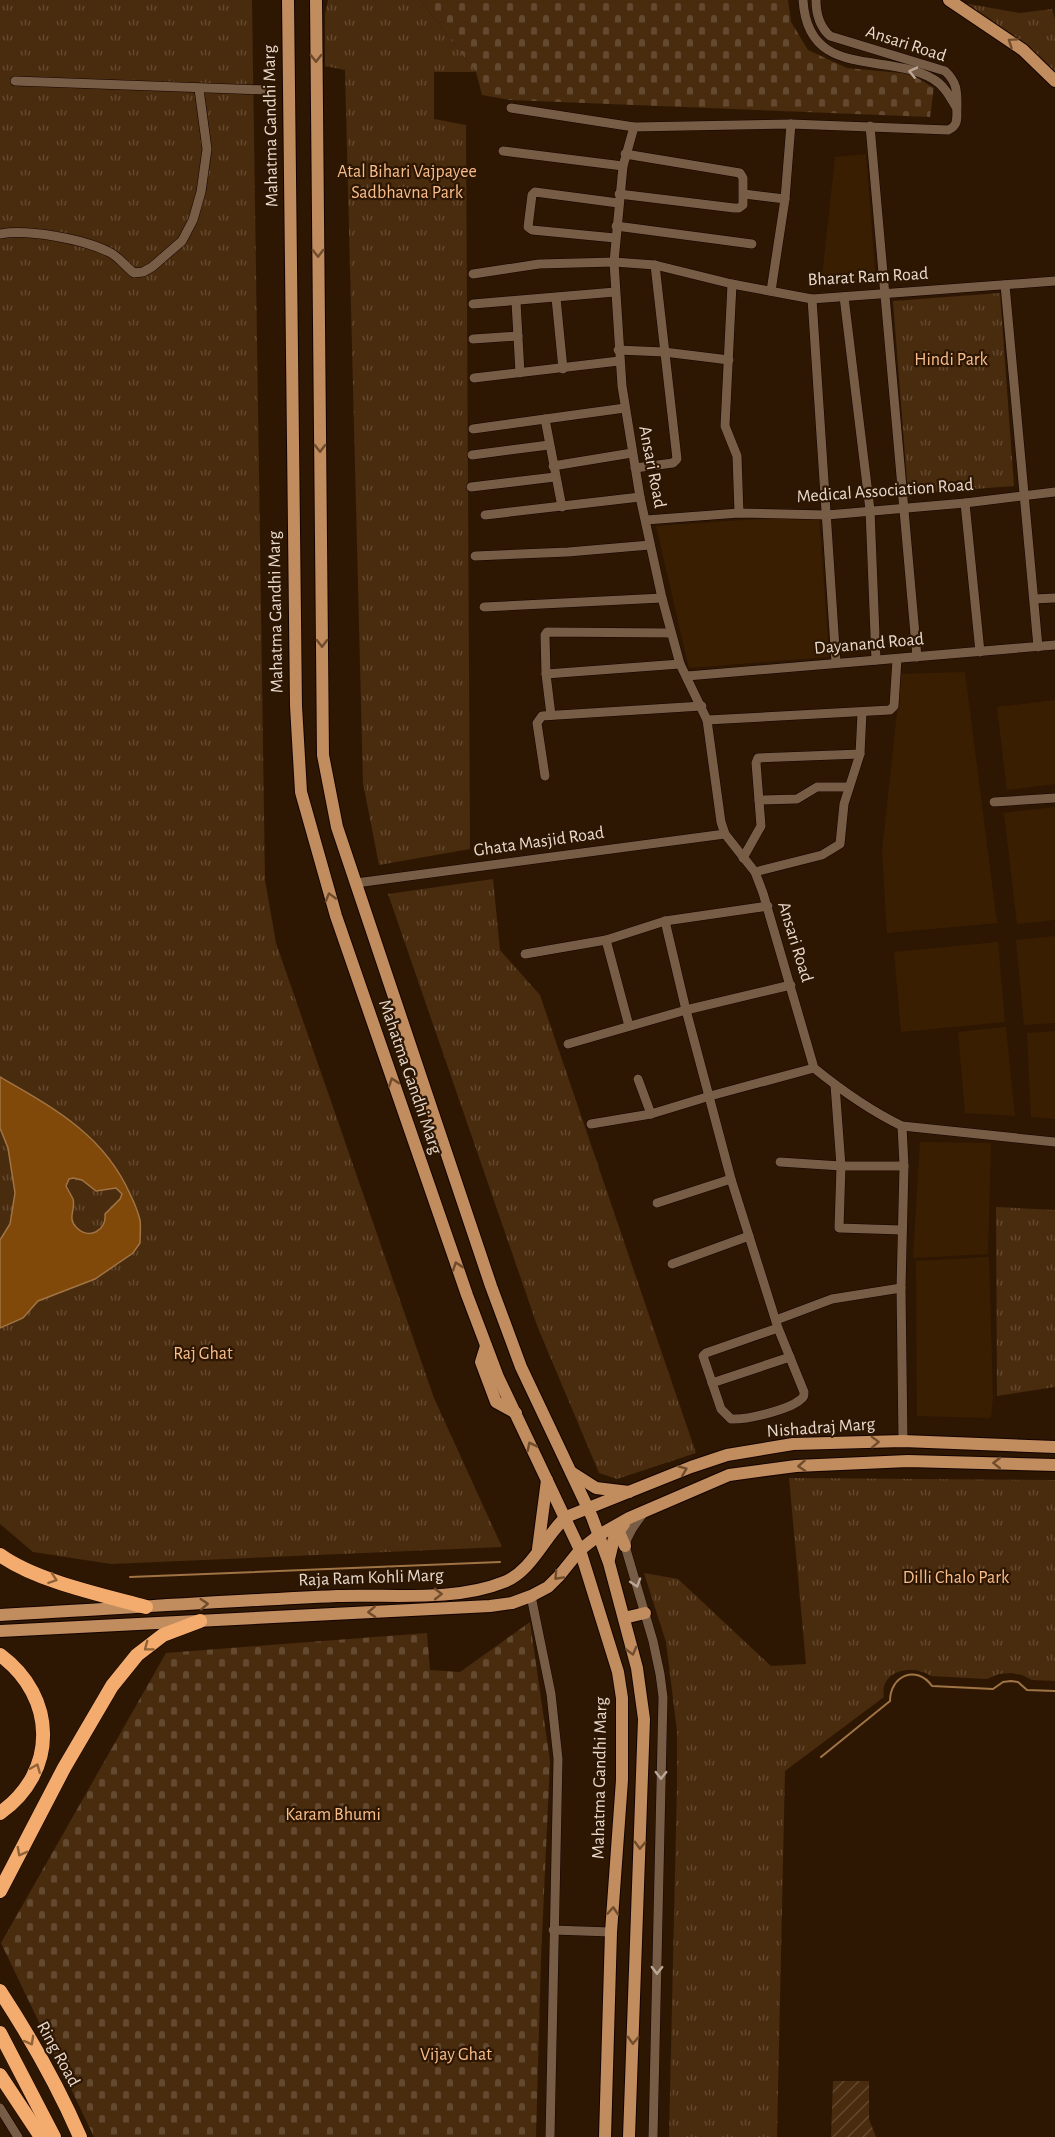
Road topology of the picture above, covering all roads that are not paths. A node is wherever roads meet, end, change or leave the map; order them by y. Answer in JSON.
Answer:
{"nodes":[{"id":1,"x":288,"y":0,"type":"edge"},
{"id":2,"x":316,"y":0,"type":"edge"},
{"id":3,"x":803,"y":0,"type":"edge"},
{"id":4,"x":816,"y":0,"type":"edge"},
{"id":5,"x":949,"y":0,"type":"edge"},
{"id":6,"x":21,"y":81,"type":"dead end"},
{"id":7,"x":1055,"y":81,"type":"edge"},
{"id":8,"x":199,"y":89,"type":"junction"},
{"id":9,"x":265,"y":90,"type":"dead end"},
{"id":10,"x":956,"y":107,"type":"junction"},
{"id":11,"x":511,"y":108,"type":"dead end"},
{"id":12,"x":791,"y":124,"type":"junction"},
{"id":13,"x":870,"y":126,"type":"junction"},
{"id":14,"x":634,"y":127,"type":"junction"},
{"id":15,"x":503,"y":151,"type":"dead end"},
{"id":16,"x":625,"y":154,"type":"junction"},
{"id":17,"x":623,"y":166,"type":"junction"},
{"id":18,"x":744,"y":194,"type":"junction"},
{"id":19,"x":619,"y":198,"type":"junction"},
{"id":20,"x":785,"y":199,"type":"junction"},
{"id":21,"x":616,"y":226,"type":"junction"},
{"id":22,"x":0,"y":234,"type":"edge"},
{"id":23,"x":615,"y":238,"type":"junction"},
{"id":24,"x":752,"y":244,"type":"dead end"},
{"id":25,"x":614,"y":262,"type":"junction"},
{"id":26,"x":655,"y":265,"type":"junction"},
{"id":27,"x":473,"y":274,"type":"dead end"},
{"id":28,"x":1055,"y":281,"type":"edge"},
{"id":29,"x":732,"y":284,"type":"junction"},
{"id":30,"x":1005,"y":285,"type":"junction"},
{"id":31,"x":771,"y":291,"type":"junction"},
{"id":32,"x":615,"y":292,"type":"junction"},
{"id":33,"x":885,"y":295,"type":"junction"},
{"id":34,"x":844,"y":297,"type":"junction"},
{"id":35,"x":556,"y":298,"type":"junction"},
{"id":36,"x":812,"y":299,"type":"junction"},
{"id":37,"x":516,"y":302,"type":"junction"},
{"id":38,"x":473,"y":304,"type":"dead end"},
{"id":39,"x":518,"y":336,"type":"junction"},
{"id":40,"x":473,"y":339,"type":"dead end"},
{"id":41,"x":618,"y":350,"type":"junction"},
{"id":42,"x":664,"y":352,"type":"junction"},
{"id":43,"x":729,"y":360,"type":"junction"},
{"id":44,"x":619,"y":361,"type":"junction"},
{"id":45,"x":563,"y":369,"type":"junction"},
{"id":46,"x":520,"y":373,"type":"junction"},
{"id":47,"x":474,"y":378,"type":"dead end"},
{"id":48,"x":625,"y":408,"type":"junction"},
{"id":49,"x":544,"y":419,"type":"junction"},
{"id":50,"x":473,"y":429,"type":"dead end"},
{"id":51,"x":549,"y":445,"type":"junction"},
{"id":52,"x":632,"y":453,"type":"junction"},
{"id":53,"x":472,"y":455,"type":"dead end"},
{"id":54,"x":553,"y":466,"type":"junction"},
{"id":55,"x":635,"y":468,"type":"junction"},
{"id":56,"x":555,"y":477,"type":"junction"},
{"id":57,"x":471,"y":487,"type":"dead end"},
{"id":58,"x":1055,"y":492,"type":"edge"},
{"id":59,"x":1023,"y":496,"type":"junction"},
{"id":60,"x":640,"y":497,"type":"junction"},
{"id":61,"x":965,"y":502,"type":"junction"},
{"id":62,"x":562,"y":507,"type":"junction"},
{"id":63,"x":904,"y":509,"type":"junction"},
{"id":64,"x":870,"y":510,"type":"junction"},
{"id":65,"x":739,"y":513,"type":"junction"},
{"id":66,"x":485,"y":515,"type":"dead end"},
{"id":67,"x":826,"y":515,"type":"junction"},
{"id":68,"x":646,"y":520,"type":"junction"},
{"id":69,"x":650,"y":545,"type":"junction"},
{"id":70,"x":475,"y":556,"type":"dead end"},
{"id":71,"x":1055,"y":597,"type":"edge"},
{"id":72,"x":662,"y":598,"type":"junction"},
{"id":73,"x":1034,"y":599,"type":"junction"},
{"id":74,"x":484,"y":607,"type":"dead end"},
{"id":75,"x":671,"y":633,"type":"junction"},
{"id":76,"x":1055,"y":645,"type":"edge"},
{"id":77,"x":1038,"y":647,"type":"junction"},
{"id":78,"x":980,"y":652,"type":"junction"},
{"id":79,"x":917,"y":657,"type":"junction"},
{"id":80,"x":897,"y":659,"type":"junction"},
{"id":81,"x":876,"y":660,"type":"junction"},
{"id":82,"x":836,"y":663,"type":"junction"},
{"id":83,"x":680,"y":664,"type":"junction"},
{"id":84,"x":546,"y":674,"type":"junction"},
{"id":85,"x":687,"y":676,"type":"junction"},
{"id":86,"x":702,"y":706,"type":"junction"},
{"id":87,"x":862,"y":713,"type":"junction"},
{"id":88,"x":551,"y":715,"type":"junction"},
{"id":89,"x":707,"y":720,"type":"junction"},
{"id":90,"x":860,"y":754,"type":"junction"},
{"id":91,"x":545,"y":776,"type":"dead end"},
{"id":92,"x":849,"y":787,"type":"junction"},
{"id":93,"x":1055,"y":798,"type":"edge"},
{"id":94,"x":759,"y":800,"type":"junction"},
{"id":95,"x":994,"y":802,"type":"dead end"},
{"id":96,"x":725,"y":834,"type":"junction"},
{"id":97,"x":743,"y":858,"type":"junction"},
{"id":98,"x":755,"y":872,"type":"junction"},
{"id":99,"x":356,"y":883,"type":"junction"},
{"id":100,"x":768,"y":906,"type":"junction"},
{"id":101,"x":665,"y":921,"type":"junction"},
{"id":102,"x":606,"y":940,"type":"junction"},
{"id":103,"x":525,"y":954,"type":"dead end"},
{"id":104,"x":791,"y":985,"type":"junction"},
{"id":105,"x":686,"y":1010,"type":"junction"},
{"id":106,"x":629,"y":1026,"type":"junction"},
{"id":107,"x":568,"y":1044,"type":"dead end"},
{"id":108,"x":814,"y":1068,"type":"junction"},
{"id":109,"x":638,"y":1079,"type":"dead end"},
{"id":110,"x":835,"y":1085,"type":"junction"},
{"id":111,"x":710,"y":1096,"type":"junction"},
{"id":112,"x":651,"y":1114,"type":"junction"},
{"id":113,"x":591,"y":1124,"type":"dead end"},
{"id":114,"x":902,"y":1126,"type":"junction"},
{"id":115,"x":1055,"y":1142,"type":"edge"},
{"id":116,"x":780,"y":1162,"type":"dead end"},
{"id":117,"x":841,"y":1166,"type":"junction"},
{"id":118,"x":904,"y":1166,"type":"junction"},
{"id":119,"x":731,"y":1179,"type":"junction"},
{"id":120,"x":657,"y":1203,"type":"dead end"},
{"id":121,"x":902,"y":1230,"type":"junction"},
{"id":122,"x":750,"y":1236,"type":"junction"},
{"id":123,"x":672,"y":1264,"type":"dead end"},
{"id":124,"x":901,"y":1288,"type":"junction"},
{"id":125,"x":777,"y":1324,"type":"junction"},
{"id":126,"x":790,"y":1357,"type":"junction"},
{"id":127,"x":712,"y":1383,"type":"junction"},
{"id":128,"x":903,"y":1441,"type":"junction"},
{"id":129,"x":1055,"y":1448,"type":"edge"},
{"id":130,"x":1055,"y":1465,"type":"edge"},
{"id":131,"x":571,"y":1472,"type":"junction"},
{"id":132,"x":547,"y":1478,"type":"junction"},
{"id":133,"x":629,"y":1492,"type":"junction"},
{"id":134,"x":588,"y":1509,"type":"junction"},
{"id":135,"x":645,"y":1511,"type":"junction"},
{"id":136,"x":566,"y":1517,"type":"junction"},
{"id":137,"x":629,"y":1518,"type":"junction"},
{"id":138,"x":618,"y":1530,"type":"junction"},
{"id":139,"x":599,"y":1535,"type":"junction"},
{"id":140,"x":626,"y":1546,"type":"junction"},
{"id":141,"x":538,"y":1550,"type":"junction"},
{"id":142,"x":580,"y":1550,"type":"junction"},
{"id":143,"x":0,"y":1555,"type":"edge"},
{"id":144,"x":609,"y":1563,"type":"junction"},
{"id":145,"x":531,"y":1596,"type":"junction"},
{"id":146,"x":146,"y":1607,"type":"junction"},
{"id":147,"x":645,"y":1612,"type":"junction"},
{"id":148,"x":0,"y":1615,"type":"edge"},
{"id":149,"x":624,"y":1618,"type":"junction"},
{"id":150,"x":200,"y":1621,"type":"junction"},
{"id":151,"x":0,"y":1631,"type":"edge"},
{"id":152,"x":0,"y":1655,"type":"edge"},
{"id":153,"x":0,"y":1813,"type":"edge"},
{"id":154,"x":0,"y":1891,"type":"edge"},
{"id":155,"x":553,"y":1930,"type":"junction"},
{"id":156,"x":612,"y":1932,"type":"junction"},
{"id":157,"x":0,"y":1991,"type":"edge"},
{"id":158,"x":0,"y":2033,"type":"edge"},
{"id":159,"x":0,"y":2075,"type":"edge"},
{"id":160,"x":0,"y":2108,"type":"edge"},
{"id":161,"x":18,"y":2137,"type":"edge"},
{"id":162,"x":41,"y":2137,"type":"edge"},
{"id":163,"x":54,"y":2137,"type":"edge"},
{"id":164,"x":80,"y":2137,"type":"edge"},
{"id":165,"x":550,"y":2137,"type":"edge"},
{"id":166,"x":604,"y":2137,"type":"edge"},
{"id":167,"x":629,"y":2137,"type":"edge"},
{"id":168,"x":653,"y":2137,"type":"edge"}],
"edges":[{"from":132,"to":1,"type":"main road","name":"Mahatma Gandhi Marg","one_way":true},
{"from":2,"to":99,"type":"main road","name":"Mahatma Gandhi Marg","one_way":true},
{"from":10,"to":3,"type":"street","one_way":true},
{"from":4,"to":10,"type":"street","name":"Ansari Road"},
{"from":7,"to":5,"type":"main road","one_way":true},
{"from":6,"to":8,"type":"street"},
{"from":8,"to":9,"type":"street"},
{"from":8,"to":22,"type":"street"},
{"from":10,"to":13,"type":"street"},
{"from":11,"to":14,"type":"street"},
{"from":12,"to":13,"type":"street"},
{"from":12,"to":14,"type":"street"},
{"from":12,"to":20,"type":"street"},
{"from":13,"to":33,"type":"street"},
{"from":14,"to":16,"type":"street","name":"Ansari Road"},
{"from":15,"to":17,"type":"street"},
{"from":16,"to":17,"type":"street","name":"Ansari Road"},
{"from":16,"to":18,"type":"street"},
{"from":17,"to":19,"type":"street","name":"Ansari Road"},
{"from":18,"to":19,"type":"street"},
{"from":18,"to":20,"type":"street"},
{"from":19,"to":21,"type":"street","name":"Ansari Road"},
{"from":19,"to":23,"type":"street"},
{"from":20,"to":31,"type":"street"},
{"from":21,"to":23,"type":"street","name":"Ansari Road"},
{"from":21,"to":24,"type":"street"},
{"from":23,"to":25,"type":"street","name":"Ansari Road"},
{"from":25,"to":26,"type":"street","name":"Bharat Ram Road"},
{"from":25,"to":27,"type":"street","name":"Bharat Ram Road"},
{"from":25,"to":32,"type":"street","name":"Ansari Road"},
{"from":26,"to":29,"type":"street","name":"Bharat Ram Road"},
{"from":26,"to":42,"type":"street"},
{"from":28,"to":30,"type":"street","name":"Bharat Ram Road"},
{"from":29,"to":31,"type":"street","name":"Bharat Ram Road"},
{"from":29,"to":43,"type":"street"},
{"from":30,"to":33,"type":"street","name":"Bharat Ram Road"},
{"from":30,"to":59,"type":"street"},
{"from":31,"to":36,"type":"street","name":"Bharat Ram Road"},
{"from":32,"to":35,"type":"street"},
{"from":32,"to":41,"type":"street","name":"Ansari Road"},
{"from":33,"to":34,"type":"street","name":"Bharat Ram Road"},
{"from":33,"to":63,"type":"street"},
{"from":34,"to":36,"type":"street","name":"Bharat Ram Road"},
{"from":34,"to":64,"type":"street"},
{"from":35,"to":37,"type":"street"},
{"from":35,"to":45,"type":"street"},
{"from":36,"to":67,"type":"street"},
{"from":37,"to":38,"type":"street"},
{"from":37,"to":39,"type":"street"},
{"from":39,"to":40,"type":"street"},
{"from":39,"to":46,"type":"street"},
{"from":41,"to":42,"type":"street"},
{"from":41,"to":44,"type":"street","name":"Ansari Road"},
{"from":42,"to":43,"type":"street"},
{"from":42,"to":55,"type":"street"},
{"from":43,"to":65,"type":"street"},
{"from":44,"to":45,"type":"street"},
{"from":44,"to":48,"type":"street","name":"Ansari Road"},
{"from":45,"to":46,"type":"street"},
{"from":46,"to":47,"type":"street"},
{"from":48,"to":49,"type":"street"},
{"from":48,"to":52,"type":"street","name":"Ansari Road"},
{"from":49,"to":50,"type":"street"},
{"from":49,"to":51,"type":"street"},
{"from":51,"to":53,"type":"street"},
{"from":51,"to":54,"type":"street"},
{"from":52,"to":54,"type":"street"},
{"from":52,"to":55,"type":"street","name":"Ansari Road"},
{"from":54,"to":56,"type":"street"},
{"from":55,"to":60,"type":"street","name":"Ansari Road"},
{"from":56,"to":57,"type":"street"},
{"from":56,"to":62,"type":"street"},
{"from":58,"to":59,"type":"street","name":"Medical Association Road"},
{"from":59,"to":61,"type":"street","name":"Medical Association Road"},
{"from":59,"to":73,"type":"street"},
{"from":60,"to":62,"type":"street"},
{"from":60,"to":68,"type":"street","name":"Ansari Road"},
{"from":61,"to":63,"type":"street","name":"Medical Association Road"},
{"from":61,"to":78,"type":"street"},
{"from":62,"to":66,"type":"street"},
{"from":63,"to":64,"type":"street","name":"Medical Association Road"},
{"from":63,"to":79,"type":"street"},
{"from":64,"to":67,"type":"street","name":"Medical Association Road"},
{"from":64,"to":81,"type":"street"},
{"from":65,"to":67,"type":"street","name":"Medical Association Road"},
{"from":65,"to":68,"type":"street","name":"Medical Association Road"},
{"from":67,"to":82,"type":"street"},
{"from":68,"to":69,"type":"street","name":"Ansari Road"},
{"from":69,"to":70,"type":"street"},
{"from":69,"to":72,"type":"street","name":"Ansari Road"},
{"from":71,"to":73,"type":"street"},
{"from":72,"to":74,"type":"street"},
{"from":72,"to":75,"type":"street","name":"Ansari Road"},
{"from":73,"to":77,"type":"street"},
{"from":75,"to":83,"type":"street","name":"Ansari Road"},
{"from":75,"to":84,"type":"street"},
{"from":76,"to":77,"type":"street","name":"Dayanand Road"},
{"from":77,"to":78,"type":"street","name":"Dayanand Road"},
{"from":78,"to":79,"type":"street","name":"Dayanand Road"},
{"from":79,"to":80,"type":"street","name":"Dayanand Road"},
{"from":80,"to":81,"type":"street","name":"Dayanand Road"},
{"from":80,"to":87,"type":"street"},
{"from":81,"to":82,"type":"street","name":"Dayanand Road"},
{"from":82,"to":85,"type":"street","name":"Dayanand Road"},
{"from":83,"to":84,"type":"street"},
{"from":83,"to":85,"type":"street","name":"Ansari Road"},
{"from":84,"to":88,"type":"street"},
{"from":85,"to":86,"type":"street","name":"Ansari Road"},
{"from":86,"to":88,"type":"street"},
{"from":86,"to":89,"type":"street","name":"Ansari Road"},
{"from":87,"to":89,"type":"street"},
{"from":87,"to":90,"type":"street"},
{"from":88,"to":91,"type":"street"},
{"from":89,"to":96,"type":"street","name":"Ansari Road"},
{"from":90,"to":92,"type":"street"},
{"from":90,"to":94,"type":"street"},
{"from":92,"to":94,"type":"street"},
{"from":92,"to":98,"type":"street"},
{"from":93,"to":95,"type":"street"},
{"from":94,"to":97,"type":"street"},
{"from":96,"to":97,"type":"street","name":"Ansari Road"},
{"from":96,"to":99,"type":"street","name":"Ghata Masjid Road"},
{"from":97,"to":98,"type":"street","name":"Ansari Road"},
{"from":98,"to":100,"type":"street","name":"Ansari Road"},
{"from":99,"to":131,"type":"main road","name":"Mahatma Gandhi Marg"},
{"from":100,"to":101,"type":"street"},
{"from":100,"to":104,"type":"street","name":"Ansari Road"},
{"from":101,"to":102,"type":"street"},
{"from":101,"to":105,"type":"street"},
{"from":102,"to":103,"type":"street"},
{"from":102,"to":106,"type":"street"},
{"from":104,"to":105,"type":"street"},
{"from":104,"to":108,"type":"street","name":"Ansari Road"},
{"from":105,"to":106,"type":"street"},
{"from":105,"to":111,"type":"street"},
{"from":106,"to":107,"type":"street"},
{"from":108,"to":110,"type":"street"},
{"from":108,"to":111,"type":"street"},
{"from":109,"to":112,"type":"street"},
{"from":110,"to":114,"type":"street"},
{"from":110,"to":117,"type":"street"},
{"from":111,"to":112,"type":"street"},
{"from":111,"to":119,"type":"street"},
{"from":112,"to":113,"type":"street"},
{"from":114,"to":115,"type":"street"},
{"from":114,"to":118,"type":"street"},
{"from":116,"to":117,"type":"street"},
{"from":117,"to":118,"type":"street"},
{"from":117,"to":121,"type":"street"},
{"from":118,"to":121,"type":"street"},
{"from":119,"to":120,"type":"street"},
{"from":119,"to":122,"type":"street"},
{"from":121,"to":124,"type":"street"},
{"from":122,"to":123,"type":"street"},
{"from":122,"to":125,"type":"street"},
{"from":124,"to":125,"type":"street"},
{"from":124,"to":128,"type":"street"},
{"from":125,"to":126,"type":"street"},
{"from":125,"to":127,"type":"street"},
{"from":126,"to":127,"type":"street"},
{"from":126,"to":127,"type":"street"},
{"from":128,"to":129,"type":"main road","name":"Nishadraj Marg"},
{"from":133,"to":128,"type":"main road","name":"Nishadraj Marg","one_way":true},
{"from":130,"to":135,"type":"main road","name":"Nishadraj Marg","one_way":true},
{"from":131,"to":133,"type":"main road"},
{"from":131,"to":134,"type":"main road","name":"Mahatma Gandhi Marg"},
{"from":132,"to":136,"type":"main road","name":"Mahatma Gandhi Marg"},
{"from":132,"to":141,"type":"main road"},
{"from":133,"to":134,"type":"main road","name":"Nishadraj Marg"},
{"from":134,"to":136,"type":"main road","name":"Nishadraj Marg"},
{"from":134,"to":139,"type":"main road","name":"Mahatma Gandhi Marg"},
{"from":135,"to":137,"type":"main road","name":"Nishadraj Marg"},
{"from":135,"to":140,"type":"street"},
{"from":136,"to":141,"type":"main road","name":"Raja Ram Kohli Marg"},
{"from":136,"to":142,"type":"main road","name":"Mahatma Gandhi Marg"},
{"from":137,"to":138,"type":"main road"},
{"from":137,"to":139,"type":"main road","name":"Nishadraj Marg"},
{"from":138,"to":140,"type":"main road"},
{"from":138,"to":144,"type":"main road"},
{"from":139,"to":142,"type":"main road","name":"Raja Ram Kohli Marg"},
{"from":139,"to":144,"type":"main road","name":"Mahatma Gandhi Marg"},
{"from":140,"to":147,"type":"street","one_way":true},
{"from":146,"to":141,"type":"main road","name":"Raja Ram Kohli Marg","one_way":true},
{"from":142,"to":145,"type":"main road","name":"Raja Ram Kohli Marg","one_way":true},
{"from":156,"to":142,"type":"main road","name":"Mahatma Gandhi Marg","one_way":true},
{"from":143,"to":146,"type":"highway","one_way":true},
{"from":144,"to":149,"type":"main road","name":"Mahatma Gandhi Marg"},
{"from":145,"to":150,"type":"main road","name":"Raja Ram Kohli Marg","one_way":true},
{"from":145,"to":155,"type":"street"},
{"from":146,"to":148,"type":"main road","name":"Raja Ram Kohli Marg"},
{"from":147,"to":149,"type":"main road"},
{"from":147,"to":168,"type":"street","one_way":true},
{"from":149,"to":167,"type":"main road","name":"Mahatma Gandhi Marg","one_way":true},
{"from":150,"to":151,"type":"main road","name":"Raja Ram Kohli Marg"},
{"from":150,"to":154,"type":"highway","one_way":true},
{"from":153,"to":152,"type":"highway","one_way":true},
{"from":155,"to":156,"type":"street"},
{"from":155,"to":165,"type":"street"},
{"from":156,"to":166,"type":"main road","name":"Mahatma Gandhi Marg"},
{"from":157,"to":164,"type":"highway","name":"Ring Road","one_way":true},
{"from":158,"to":163,"type":"highway"},
{"from":159,"to":162,"type":"highway"},
{"from":160,"to":161,"type":"street"}]}
